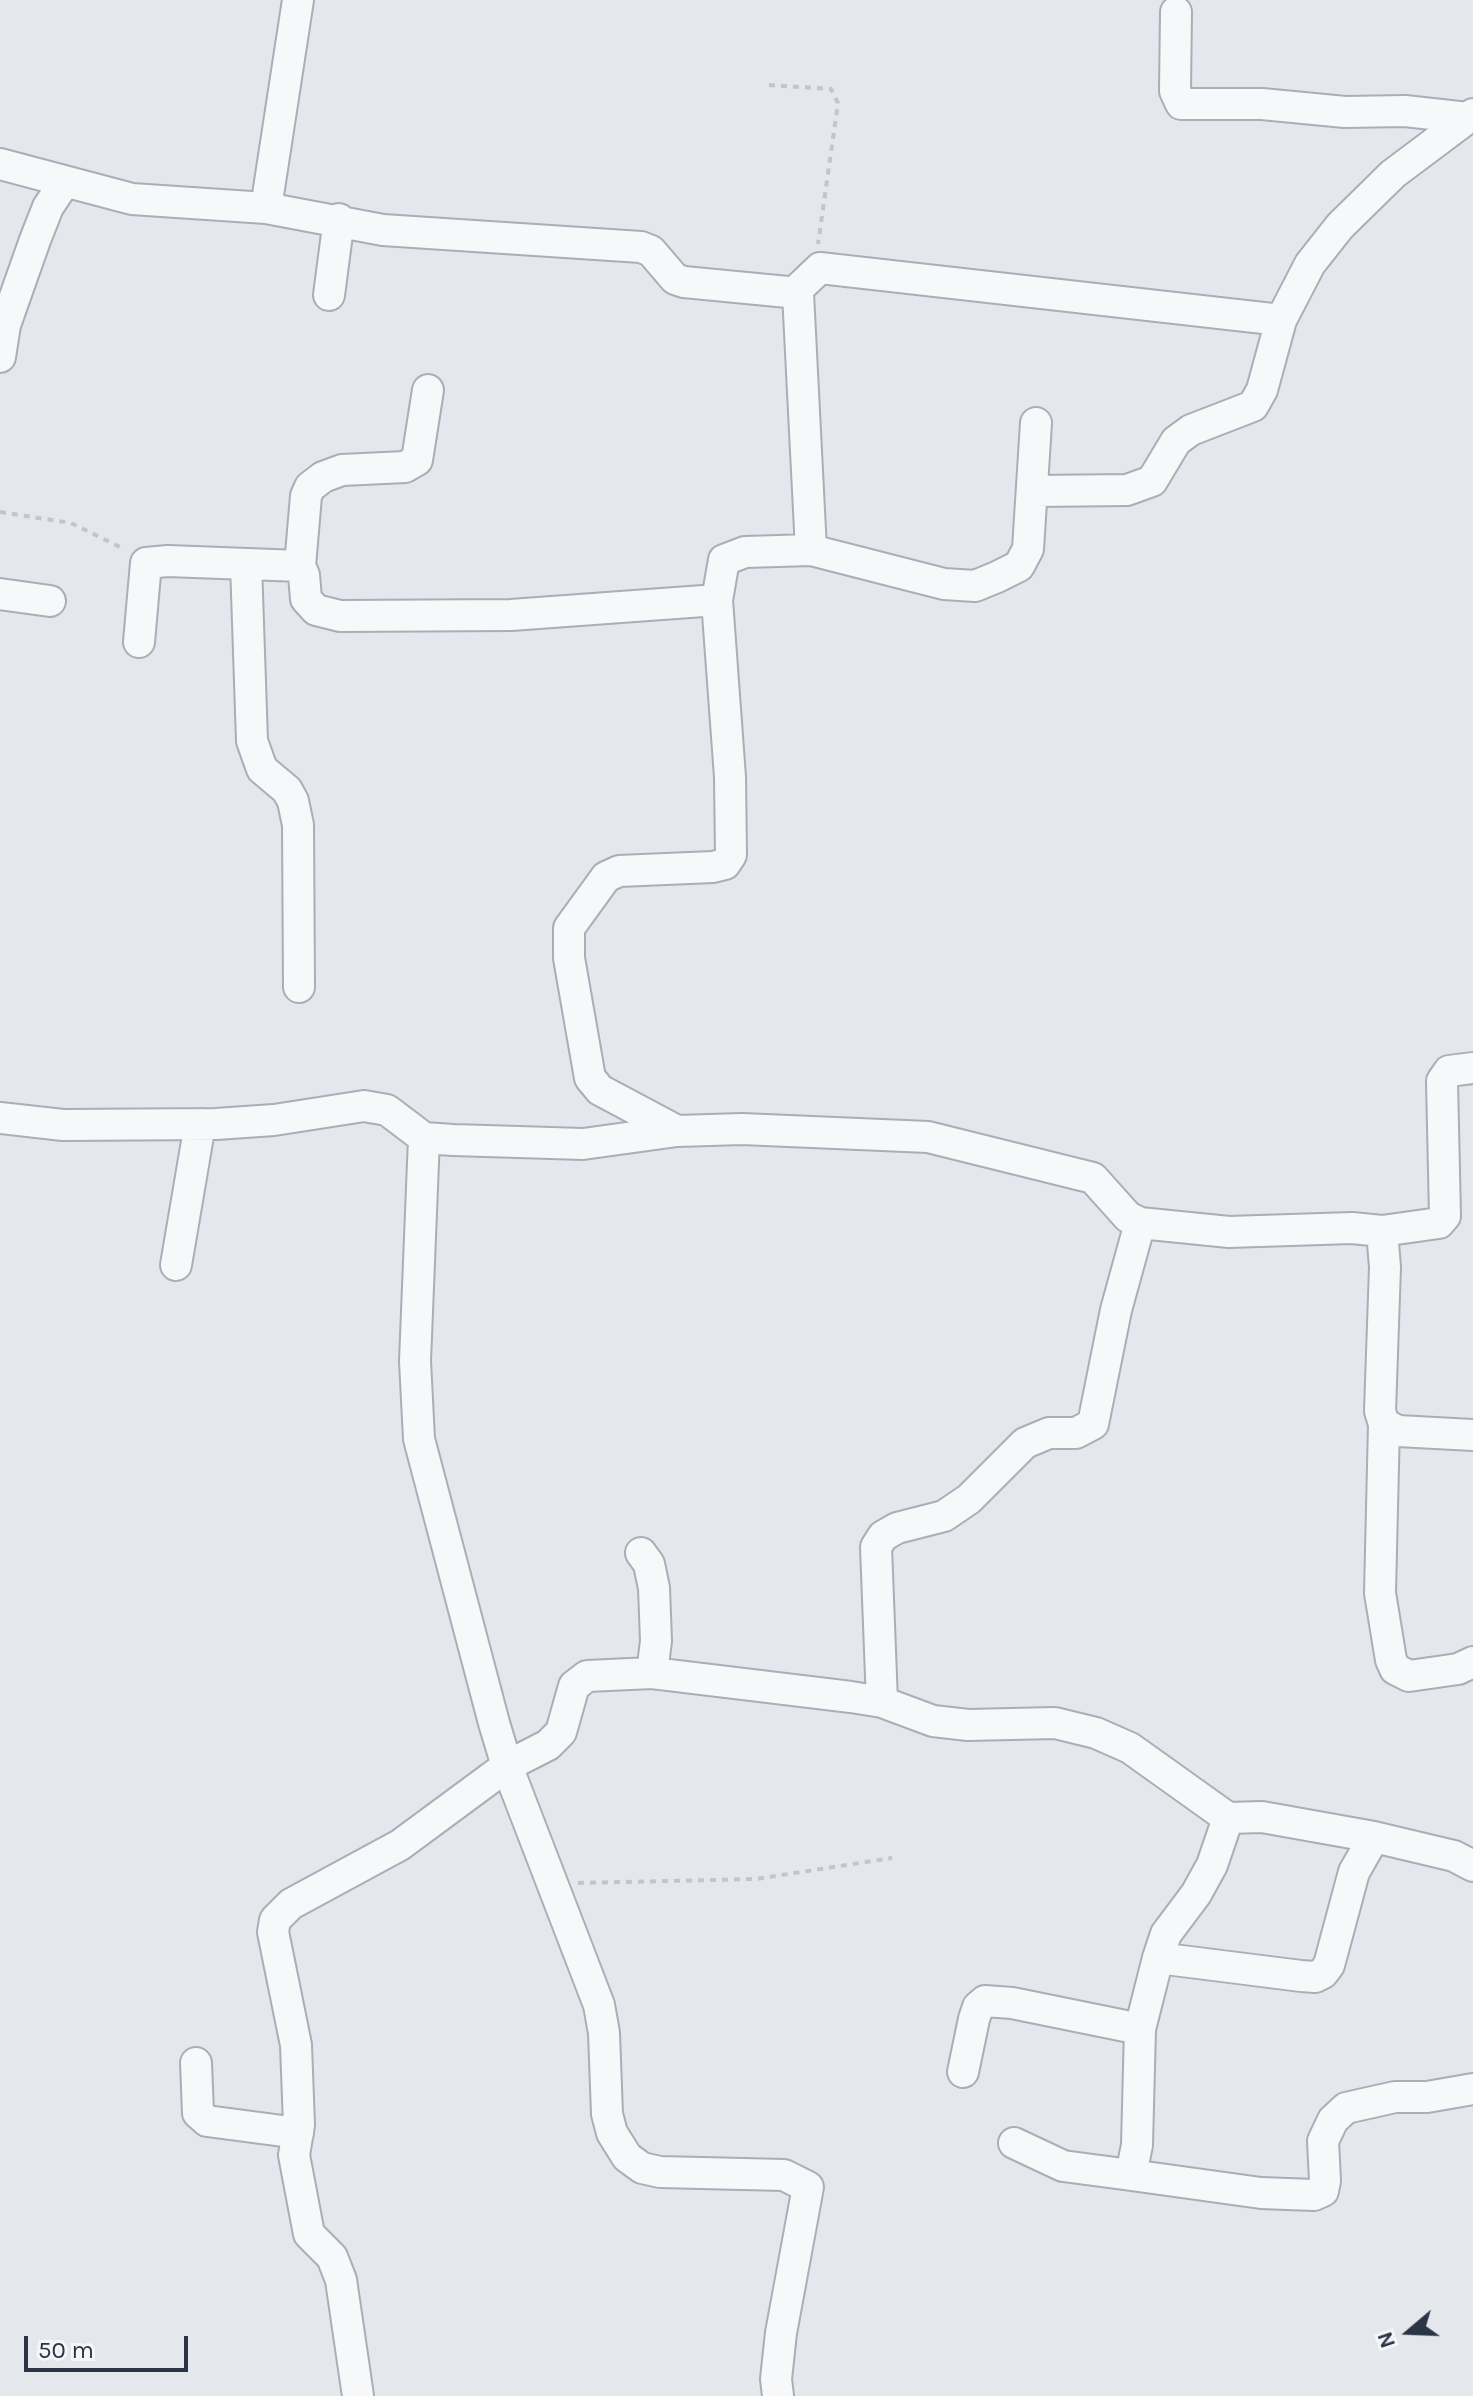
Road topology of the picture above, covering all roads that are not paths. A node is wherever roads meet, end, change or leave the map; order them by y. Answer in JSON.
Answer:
{"nodes":[{"id":1,"x":298,"y":0,"type":"edge"},
{"id":2,"x":1176,"y":12,"type":"dead end"},
{"id":3,"x":1470,"y":116,"type":"edge"},
{"id":4,"x":0,"y":164,"type":"edge"},
{"id":5,"x":64,"y":183,"type":"junction"},
{"id":6,"x":266,"y":208,"type":"junction"},
{"id":7,"x":339,"y":219,"type":"junction"},
{"id":8,"x":806,"y":281,"type":"junction"},
{"id":9,"x":329,"y":295,"type":"dead end"},
{"id":10,"x":1281,"y":320,"type":"junction"},
{"id":11,"x":0,"y":357,"type":"edge"},
{"id":12,"x":428,"y":390,"type":"dead end"},
{"id":13,"x":1036,"y":423,"type":"dead end"},
{"id":14,"x":1034,"y":491,"type":"junction"},
{"id":15,"x":811,"y":550,"type":"junction"},
{"id":16,"x":246,"y":564,"type":"junction"},
{"id":17,"x":300,"y":566,"type":"junction"},
{"id":18,"x":0,"y":594,"type":"edge"},
{"id":19,"x":717,"y":600,"type":"junction"},
{"id":20,"x":50,"y":601,"type":"dead end"},
{"id":21,"x":139,"y":642,"type":"dead end"},
{"id":22,"x":299,"y":987,"type":"dead end"},
{"id":23,"x":1473,"y":1068,"type":"edge"},
{"id":24,"x":0,"y":1118,"type":"edge"},
{"id":25,"x":200,"y":1124,"type":"junction"},
{"id":26,"x":677,"y":1131,"type":"junction"},
{"id":27,"x":424,"y":1138,"type":"junction"},
{"id":28,"x":1140,"y":1223,"type":"junction"},
{"id":29,"x":1382,"y":1231,"type":"junction"},
{"id":30,"x":176,"y":1265,"type":"dead end"},
{"id":31,"x":1384,"y":1424,"type":"junction"},
{"id":32,"x":1473,"y":1435,"type":"edge"},
{"id":33,"x":641,"y":1553,"type":"dead end"},
{"id":34,"x":1473,"y":1662,"type":"edge"},
{"id":35,"x":652,"y":1673,"type":"junction"},
{"id":36,"x":882,"y":1702,"type":"junction"},
{"id":37,"x":507,"y":1766,"type":"junction"},
{"id":38,"x":1228,"y":1818,"type":"junction"},
{"id":39,"x":1374,"y":1837,"type":"junction"},
{"id":40,"x":1473,"y":1866,"type":"edge"},
{"id":41,"x":1158,"y":1958,"type":"junction"},
{"id":42,"x":1140,"y":2029,"type":"junction"},
{"id":43,"x":196,"y":2063,"type":"dead end"},
{"id":44,"x":963,"y":2072,"type":"dead end"},
{"id":45,"x":1473,"y":2089,"type":"edge"},
{"id":46,"x":298,"y":2133,"type":"junction"},
{"id":47,"x":1014,"y":2143,"type":"dead end"},
{"id":48,"x":1131,"y":2175,"type":"junction"},
{"id":49,"x":358,"y":2396,"type":"edge"},
{"id":50,"x":778,"y":2396,"type":"edge"}],
"edges":[{"from":1,"to":6,"type":"street"},
{"from":2,"to":3,"type":"street"},
{"from":3,"to":10,"type":"street"},
{"from":4,"to":5,"type":"street"},
{"from":5,"to":6,"type":"street"},
{"from":5,"to":11,"type":"street"},
{"from":6,"to":7,"type":"street"},
{"from":7,"to":8,"type":"street"},
{"from":7,"to":9,"type":"street"},
{"from":8,"to":10,"type":"street"},
{"from":8,"to":15,"type":"street"},
{"from":10,"to":14,"type":"street"},
{"from":12,"to":17,"type":"street"},
{"from":13,"to":14,"type":"street"},
{"from":14,"to":15,"type":"street"},
{"from":15,"to":19,"type":"street"},
{"from":16,"to":17,"type":"street"},
{"from":16,"to":21,"type":"street"},
{"from":16,"to":22,"type":"street"},
{"from":17,"to":19,"type":"street"},
{"from":18,"to":20,"type":"street"},
{"from":19,"to":26,"type":"street"},
{"from":23,"to":29,"type":"street"},
{"from":24,"to":25,"type":"street"},
{"from":25,"to":27,"type":"street"},
{"from":25,"to":30,"type":"street"},
{"from":26,"to":27,"type":"street"},
{"from":26,"to":28,"type":"street"},
{"from":27,"to":37,"type":"street"},
{"from":28,"to":29,"type":"street"},
{"from":28,"to":36,"type":"street"},
{"from":29,"to":31,"type":"street"},
{"from":31,"to":32,"type":"street"},
{"from":31,"to":34,"type":"street"},
{"from":33,"to":35,"type":"street"},
{"from":35,"to":36,"type":"street"},
{"from":35,"to":37,"type":"street"},
{"from":36,"to":38,"type":"street"},
{"from":37,"to":46,"type":"street"},
{"from":37,"to":50,"type":"street"},
{"from":38,"to":39,"type":"street"},
{"from":38,"to":41,"type":"street"},
{"from":39,"to":40,"type":"street"},
{"from":39,"to":41,"type":"street"},
{"from":41,"to":42,"type":"street"},
{"from":42,"to":44,"type":"street"},
{"from":42,"to":48,"type":"street"},
{"from":43,"to":46,"type":"street"},
{"from":45,"to":48,"type":"street"},
{"from":46,"to":49,"type":"street"},
{"from":47,"to":48,"type":"street"}]}
